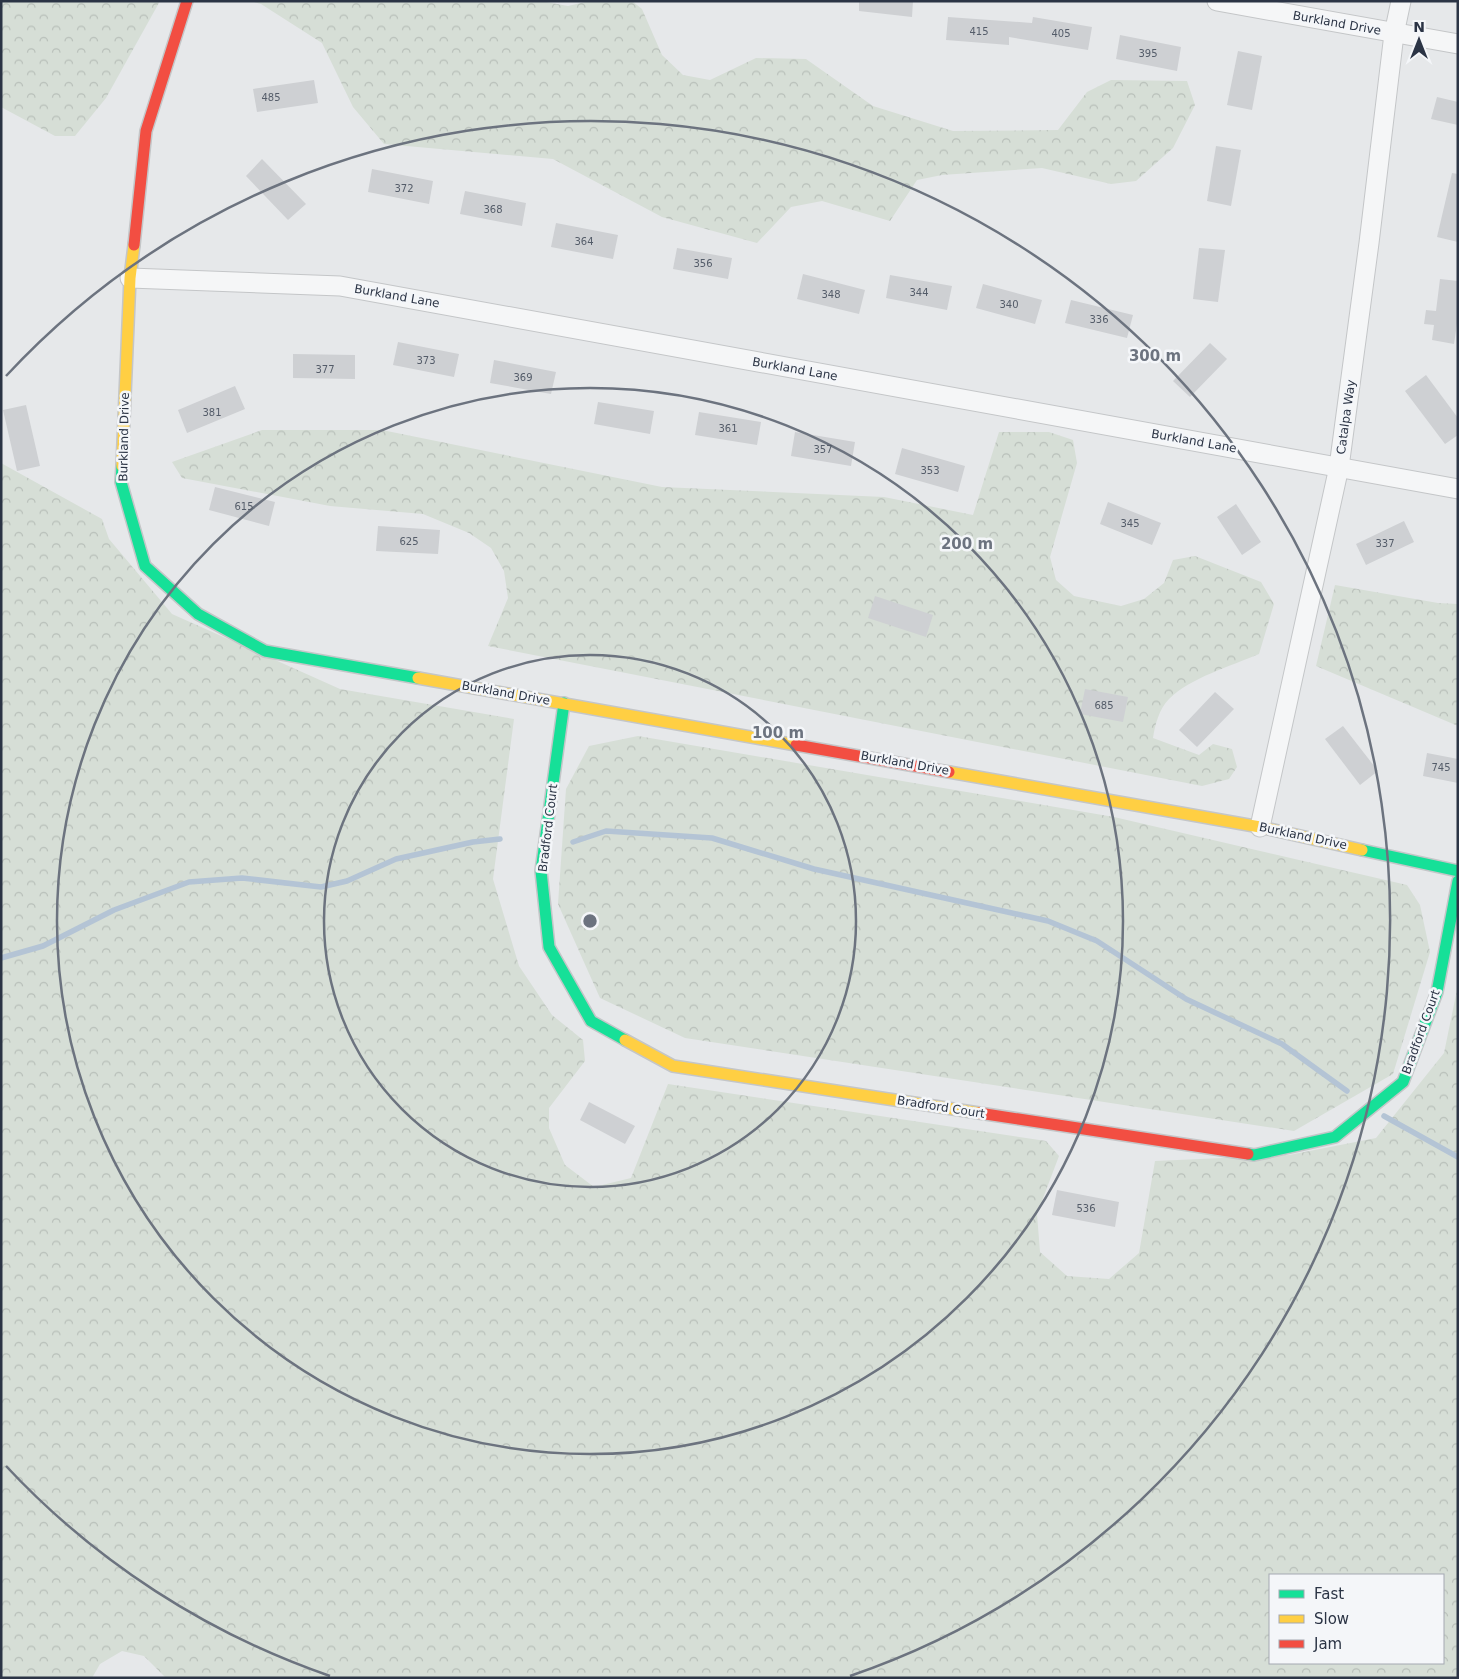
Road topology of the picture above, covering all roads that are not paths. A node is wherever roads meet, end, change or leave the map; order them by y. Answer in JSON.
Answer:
{"nodes":[{"id":1,"x":187,"y":1,"type":"edge"},
{"id":2,"x":1217,"y":1,"type":"edge"},
{"id":3,"x":1400,"y":1,"type":"edge"},
{"id":4,"x":1394,"y":34,"type":"junction"},
{"id":5,"x":1458,"y":44,"type":"edge"},
{"id":6,"x":130,"y":278,"type":"junction"},
{"id":7,"x":1339,"y":467,"type":"junction"},
{"id":8,"x":1458,"y":489,"type":"edge"},
{"id":9,"x":564,"y":703,"type":"junction"},
{"id":10,"x":1260,"y":827,"type":"junction"},
{"id":11,"x":1458,"y":870,"type":"edge"},
{"id":12,"x":1458,"y":880,"type":"edge"}],
"edges":[{"from":1,"to":6,"type":"street","name":"Burkland Drive"},
{"from":2,"to":4,"type":"street","name":"Burkland Drive"},
{"from":3,"to":4,"type":"street","name":"Catalpa Way"},
{"from":4,"to":5,"type":"street","name":"Burkland Drive"},
{"from":4,"to":7,"type":"street","name":"Catalpa Way"},
{"from":6,"to":7,"type":"street","name":"Burkland Lane"},
{"from":6,"to":9,"type":"street","name":"Burkland Drive"},
{"from":7,"to":8,"type":"street","name":"Burkland Lane"},
{"from":7,"to":10,"type":"street","name":"Catalpa Way"},
{"from":9,"to":10,"type":"street","name":"Burkland Drive"},
{"from":9,"to":12,"type":"street","name":"Bradford Court"},
{"from":10,"to":11,"type":"street","name":"Burkland Drive"}]}
